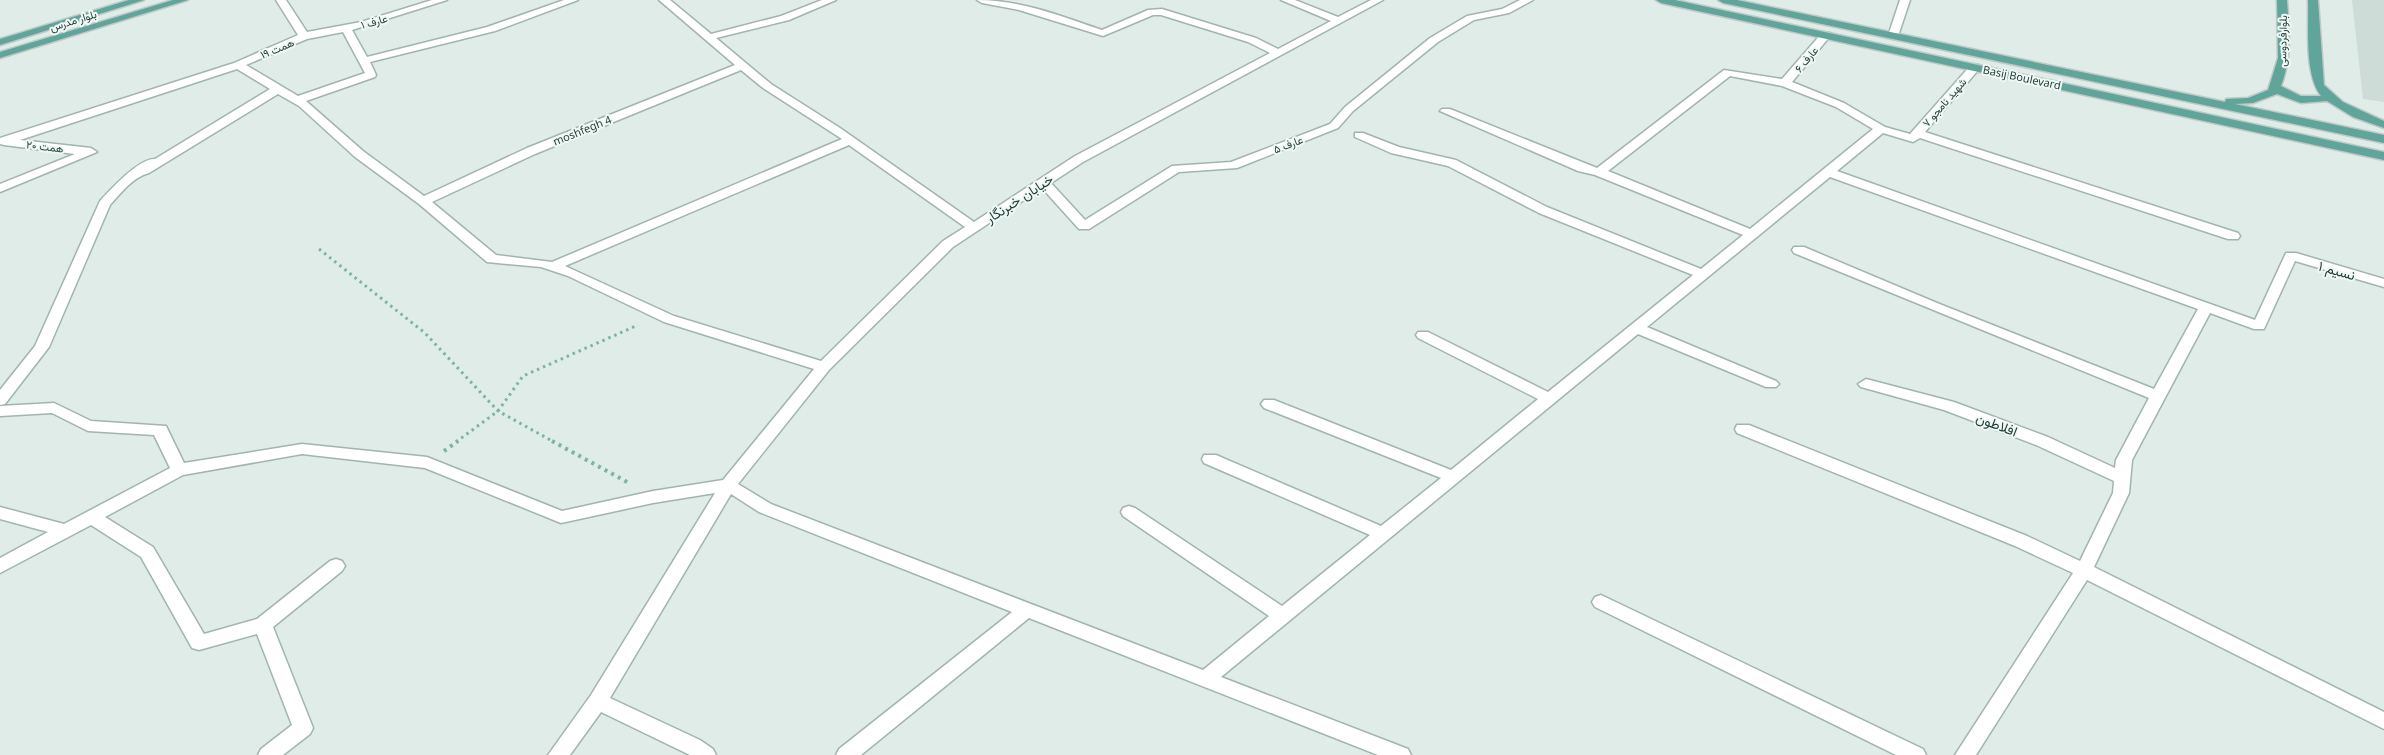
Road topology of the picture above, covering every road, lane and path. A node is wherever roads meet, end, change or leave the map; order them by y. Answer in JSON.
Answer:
{"nodes":[{"id":1,"x":139,"y":0,"type":"edge"},
{"id":2,"x":183,"y":0,"type":"edge"},
{"id":3,"x":281,"y":0,"type":"edge"},
{"id":4,"x":442,"y":0,"type":"edge"},
{"id":5,"x":573,"y":0,"type":"edge"},
{"id":6,"x":664,"y":0,"type":"edge"},
{"id":7,"x":831,"y":0,"type":"edge"},
{"id":8,"x":982,"y":0,"type":"edge"},
{"id":9,"x":1286,"y":0,"type":"edge"},
{"id":10,"x":1378,"y":0,"type":"edge"},
{"id":11,"x":1528,"y":0,"type":"edge"},
{"id":12,"x":1661,"y":0,"type":"edge"},
{"id":13,"x":1723,"y":0,"type":"edge"},
{"id":14,"x":1905,"y":0,"type":"edge"},
{"id":15,"x":2282,"y":0,"type":"edge"},
{"id":16,"x":2313,"y":0,"type":"edge"},
{"id":17,"x":1339,"y":21,"type":"junction"},
{"id":18,"x":346,"y":28,"type":"junction"},
{"id":19,"x":1826,"y":35,"type":"junction"},
{"id":20,"x":304,"y":36,"type":"junction"},
{"id":21,"x":1892,"y":36,"type":"junction"},
{"id":22,"x":710,"y":37,"type":"junction"},
{"id":23,"x":0,"y":42,"type":"edge"},
{"id":24,"x":1279,"y":53,"type":"junction"},
{"id":25,"x":0,"y":55,"type":"edge"},
{"id":26,"x":362,"y":61,"type":"junction"},
{"id":27,"x":238,"y":65,"type":"junction"},
{"id":28,"x":743,"y":65,"type":"junction"},
{"id":29,"x":1975,"y":67,"type":"junction"},
{"id":30,"x":1786,"y":83,"type":"junction"},
{"id":31,"x":2275,"y":86,"type":"junction"},
{"id":32,"x":278,"y":89,"type":"junction"},
{"id":33,"x":2329,"y":97,"type":"junction"},
{"id":34,"x":297,"y":100,"type":"junction"},
{"id":35,"x":2196,"y":101,"type":"junction"},
{"id":36,"x":1446,"y":111,"type":"dead end"},
{"id":37,"x":2384,"y":125,"type":"edge"},
{"id":38,"x":1881,"y":129,"type":"junction"},
{"id":39,"x":1359,"y":135,"type":"dead end"},
{"id":40,"x":1915,"y":135,"type":"junction"},
{"id":41,"x":2384,"y":139,"type":"edge"},
{"id":42,"x":850,"y":140,"type":"junction"},
{"id":43,"x":2,"y":141,"type":"edge"},
{"id":44,"x":2384,"y":156,"type":"edge"},
{"id":45,"x":152,"y":162,"type":"dead end"},
{"id":46,"x":1599,"y":172,"type":"junction"},
{"id":47,"x":1828,"y":172,"type":"junction"},
{"id":48,"x":1043,"y":182,"type":"junction"},
{"id":49,"x":121,"y":185,"type":"junction"},
{"id":50,"x":0,"y":188,"type":"edge"},
{"id":51,"x":423,"y":201,"type":"junction"},
{"id":52,"x":974,"y":228,"type":"junction"},
{"id":53,"x":1752,"y":234,"type":"junction"},
{"id":54,"x":2233,"y":236,"type":"dead end"},
{"id":55,"x":319,"y":249,"type":"dead end"},
{"id":56,"x":1799,"y":250,"type":"dead end"},
{"id":57,"x":553,"y":266,"type":"junction"},
{"id":58,"x":1702,"y":274,"type":"junction"},
{"id":59,"x":2384,"y":283,"type":"edge"},
{"id":60,"x":2206,"y":307,"type":"junction"},
{"id":61,"x":661,"y":315,"type":"junction"},
{"id":62,"x":1636,"y":328,"type":"junction"},
{"id":63,"x":1423,"y":335,"type":"dead end"},
{"id":64,"x":824,"y":368,"type":"junction"},
{"id":65,"x":1771,"y":384,"type":"dead end"},
{"id":66,"x":1866,"y":384,"type":"dead end"},
{"id":67,"x":2158,"y":396,"type":"junction"},
{"id":68,"x":1550,"y":399,"type":"junction"},
{"id":69,"x":0,"y":400,"type":"edge"},
{"id":70,"x":1270,"y":404,"type":"dead end"},
{"id":71,"x":0,"y":411,"type":"edge"},
{"id":72,"x":498,"y":411,"type":"junction"},
{"id":73,"x":1743,"y":429,"type":"dead end"},
{"id":74,"x":1210,"y":459,"type":"dead end"},
{"id":75,"x":427,"y":463,"type":"junction"},
{"id":76,"x":179,"y":470,"type":"junction"},
{"id":77,"x":1454,"y":476,"type":"junction"},
{"id":78,"x":2123,"y":478,"type":"junction"},
{"id":79,"x":728,"y":485,"type":"junction"},
{"id":80,"x":653,"y":496,"type":"junction"},
{"id":81,"x":1129,"y":512,"type":"dead end"},
{"id":82,"x":0,"y":513,"type":"edge"},
{"id":83,"x":91,"y":517,"type":"junction"},
{"id":84,"x":66,"y":531,"type":"junction"},
{"id":85,"x":1383,"y":534,"type":"junction"},
{"id":86,"x":0,"y":566,"type":"edge"},
{"id":87,"x":336,"y":566,"type":"dead end"},
{"id":88,"x":2084,"y":570,"type":"junction"},
{"id":89,"x":1601,"y":602,"type":"dead end"},
{"id":90,"x":1027,"y":610,"type":"junction"},
{"id":91,"x":1283,"y":616,"type":"junction"},
{"id":92,"x":264,"y":625,"type":"junction"},
{"id":93,"x":1205,"y":679,"type":"junction"},
{"id":94,"x":598,"y":700,"type":"junction"},
{"id":95,"x":2384,"y":721,"type":"edge"},
{"id":96,"x":268,"y":755,"type":"edge"},
{"id":97,"x":558,"y":755,"type":"edge"},
{"id":98,"x":706,"y":755,"type":"edge"},
{"id":99,"x":846,"y":755,"type":"edge"},
{"id":100,"x":1401,"y":755,"type":"edge"},
{"id":101,"x":1916,"y":755,"type":"edge"},
{"id":102,"x":1965,"y":755,"type":"edge"}],
"edges":[{"from":1,"to":23,"type":"main road","name":"بلوار مدرس"},
{"from":2,"to":25,"type":"main road","name":"بلوار مدرس"},
{"from":3,"to":20,"type":"street","name":"همت ۱۹"},
{"from":4,"to":18,"type":"street","name":"عارف ۱"},
{"from":5,"to":26,"type":"street"},
{"from":6,"to":22,"type":"street"},
{"from":7,"to":22,"type":"street"},
{"from":8,"to":24,"type":"street"},
{"from":9,"to":17,"type":"street"},
{"from":10,"to":17,"type":"street","name":"خیابان خبرنگار"},
{"from":11,"to":48,"type":"street","name":"عارف ۵"},
{"from":12,"to":19,"type":"main road","name":"Basij Boulevard"},
{"from":13,"to":21,"type":"main road","name":"Basij Boulevard"},
{"from":14,"to":21,"type":"street"},
{"from":15,"to":31,"type":"main road","name":"بلوارفردوسی"},
{"from":16,"to":33,"type":"main road"},
{"from":17,"to":24,"type":"street","name":"خیابان خبرنگار"},
{"from":18,"to":20,"type":"street","name":"عارف ۱"},
{"from":18,"to":26,"type":"street"},
{"from":19,"to":29,"type":"main road","name":"Basij Boulevard"},
{"from":19,"to":30,"type":"street","name":"عارف ۶"},
{"from":20,"to":27,"type":"street","name":"همت ۱۹"},
{"from":21,"to":35,"type":"main road","name":"Basij Boulevard"},
{"from":22,"to":28,"type":"street"},
{"from":24,"to":48,"type":"street","name":"خیابان خبرنگار"},
{"from":26,"to":34,"type":"street"},
{"from":27,"to":32,"type":"street"},
{"from":27,"to":43,"type":"street","name":"همت ۱۹"},
{"from":28,"to":42,"type":"street"},
{"from":28,"to":51,"type":"street","name":"moshfegh 4"},
{"from":29,"to":40,"type":"street","name":"شهید نامجو ۷"},
{"from":29,"to":44,"type":"main road","name":"Basij Boulevard"},
{"from":30,"to":38,"type":"street"},
{"from":30,"to":46,"type":"street"},
{"from":31,"to":33,"type":"main road"},
{"from":31,"to":35,"type":"main road","name":"بلوارفردوسی"},
{"from":32,"to":34,"type":"street"},
{"from":32,"to":49,"type":"street"},
{"from":33,"to":37,"type":"main road"},
{"from":34,"to":51,"type":"street"},
{"from":35,"to":41,"type":"main road","name":"Basij Boulevard"},
{"from":36,"to":46,"type":"street"},
{"from":38,"to":40,"type":"street"},
{"from":38,"to":47,"type":"street"},
{"from":39,"to":58,"type":"street"},
{"from":40,"to":54,"type":"street"},
{"from":42,"to":52,"type":"street"},
{"from":42,"to":57,"type":"street"},
{"from":43,"to":50,"type":"street","name":"همت ۲۰"},
{"from":45,"to":49,"type":"street"},
{"from":46,"to":53,"type":"street"},
{"from":47,"to":53,"type":"street"},
{"from":47,"to":60,"type":"street"},
{"from":48,"to":52,"type":"street","name":"خیابان خبرنگار"},
{"from":49,"to":69,"type":"street"},
{"from":51,"to":57,"type":"street"},
{"from":52,"to":64,"type":"street","name":"خیابان خبرنگار"},
{"from":53,"to":58,"type":"street"},
{"from":55,"to":72,"type":"path"},
{"from":56,"to":67,"type":"street"},
{"from":57,"to":61,"type":"street"},
{"from":58,"to":62,"type":"street"},
{"from":59,"to":60,"type":"street","name":"نسیم ۱"},
{"from":60,"to":67,"type":"street"},
{"from":61,"to":64,"type":"street"},
{"from":61,"to":72,"type":"path"},
{"from":62,"to":65,"type":"street"},
{"from":62,"to":68,"type":"street"},
{"from":63,"to":68,"type":"street"},
{"from":64,"to":79,"type":"street","name":"خیابان خبرنگار"},
{"from":66,"to":78,"type":"street","name":"افلاطون"},
{"from":67,"to":78,"type":"street"},
{"from":68,"to":77,"type":"street"},
{"from":70,"to":77,"type":"street"},
{"from":71,"to":76,"type":"street"},
{"from":72,"to":75,"type":"path"},
{"from":72,"to":80,"type":"path"},
{"from":73,"to":88,"type":"street"},
{"from":74,"to":85,"type":"street"},
{"from":75,"to":76,"type":"street"},
{"from":75,"to":80,"type":"street"},
{"from":76,"to":83,"type":"street"},
{"from":77,"to":85,"type":"street"},
{"from":78,"to":88,"type":"street"},
{"from":79,"to":80,"type":"street"},
{"from":79,"to":90,"type":"street"},
{"from":79,"to":94,"type":"street","name":"خیابان خبرنگار"},
{"from":81,"to":91,"type":"street"},
{"from":82,"to":84,"type":"street"},
{"from":83,"to":84,"type":"street"},
{"from":83,"to":92,"type":"street"},
{"from":84,"to":86,"type":"street"},
{"from":85,"to":91,"type":"street"},
{"from":87,"to":92,"type":"street"},
{"from":88,"to":95,"type":"street"},
{"from":88,"to":102,"type":"street"},
{"from":89,"to":101,"type":"street"},
{"from":90,"to":93,"type":"street"},
{"from":90,"to":99,"type":"street"},
{"from":91,"to":93,"type":"street"},
{"from":92,"to":96,"type":"street"},
{"from":93,"to":100,"type":"street"},
{"from":94,"to":97,"type":"street","name":"خیابان خبرنگار"},
{"from":94,"to":98,"type":"street"}]}
